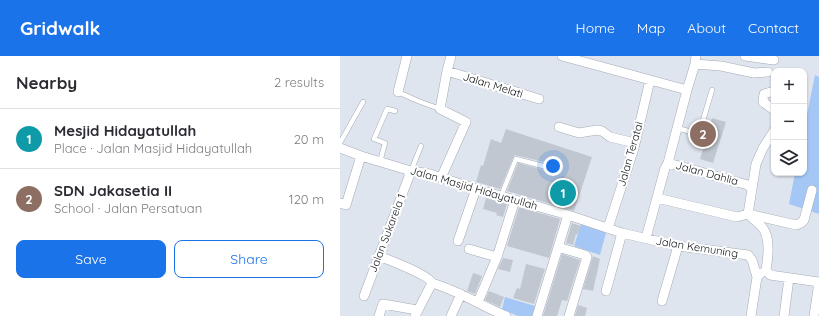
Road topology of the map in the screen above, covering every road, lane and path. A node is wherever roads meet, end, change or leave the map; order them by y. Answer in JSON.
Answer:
{"nodes":[{"id":1,"x":407,"y":56,"type":"edge"},
{"id":2,"x":451,"y":56,"type":"edge"},
{"id":3,"x":562,"y":56,"type":"edge"},
{"id":4,"x":745,"y":56,"type":"edge"},
{"id":5,"x":696,"y":60,"type":"edge"},
{"id":6,"x":774,"y":60,"type":"dead end"},
{"id":7,"x":447,"y":71,"type":"junction"},
{"id":8,"x":768,"y":72,"type":"dead end"},
{"id":9,"x":650,"y":80,"type":"junction"},
{"id":10,"x":687,"y":90,"type":"junction"},
{"id":11,"x":712,"y":90,"type":"dead end"},
{"id":12,"x":398,"y":92,"type":"joint"},
{"id":13,"x":771,"y":92,"type":"edge"},
{"id":14,"x":538,"y":98,"type":"dead end"},
{"id":15,"x":363,"y":102,"type":"dead end"},
{"id":16,"x":771,"y":108,"type":"edge"},
{"id":17,"x":440,"y":109,"type":"junction"},
{"id":18,"x":395,"y":111,"type":"dead end"},
{"id":19,"x":559,"y":127,"type":"dead end"},
{"id":20,"x":677,"y":128,"type":"junction"},
{"id":21,"x":771,"y":136,"type":"edge"},
{"id":22,"x":340,"y":143,"type":"edge"},
{"id":23,"x":635,"y":143,"type":"junction"},
{"id":24,"x":421,"y":146,"type":"dead end"},
{"id":25,"x":340,"y":148,"type":"edge"},
{"id":26,"x":361,"y":156,"type":"junction"},
{"id":27,"x":380,"y":162,"type":"junction"},
{"id":28,"x":668,"y":163,"type":"junction"},
{"id":29,"x":543,"y":166,"type":"dead end"},
{"id":30,"x":411,"y":171,"type":"junction"},
{"id":31,"x":441,"y":178,"type":"junction"},
{"id":32,"x":751,"y":188,"type":"junction"},
{"id":33,"x":476,"y":189,"type":"junction"},
{"id":34,"x":812,"y":190,"type":"dead end"},
{"id":35,"x":502,"y":196,"type":"junction"},
{"id":36,"x":657,"y":198,"type":"junction"},
{"id":37,"x":515,"y":200,"type":"junction"},
{"id":38,"x":343,"y":204,"type":"edge"},
{"id":39,"x":748,"y":214,"type":"junction"},
{"id":40,"x":568,"y":215,"type":"junction"},
{"id":41,"x":608,"y":228,"type":"junction"},
{"id":42,"x":622,"y":233,"type":"junction"},
{"id":43,"x":646,"y":238,"type":"junction"},
{"id":44,"x":458,"y":241,"type":"dead end"},
{"id":45,"x":678,"y":246,"type":"junction"},
{"id":46,"x":558,"y":247,"type":"junction"},
{"id":47,"x":469,"y":249,"type":"dead end"},
{"id":48,"x":378,"y":256,"type":"junction"},
{"id":49,"x":497,"y":257,"type":"junction"},
{"id":50,"x":766,"y":270,"type":"junction"},
{"id":51,"x":757,"y":277,"type":"junction"},
{"id":52,"x":789,"y":278,"type":"junction"},
{"id":53,"x":819,"y":282,"type":"edge"},
{"id":54,"x":432,"y":283,"type":"junction"},
{"id":55,"x":606,"y":291,"type":"dead end"},
{"id":56,"x":461,"y":294,"type":"junction"},
{"id":57,"x":364,"y":296,"type":"dead end"},
{"id":58,"x":662,"y":301,"type":"dead end"},
{"id":59,"x":478,"y":302,"type":"junction"},
{"id":60,"x":487,"y":312,"type":"edge"},
{"id":61,"x":416,"y":313,"type":"edge"},
{"id":62,"x":379,"y":316,"type":"edge"},
{"id":63,"x":451,"y":316,"type":"edge"},
{"id":64,"x":506,"y":316,"type":"edge"},
{"id":65,"x":537,"y":316,"type":"edge"},
{"id":66,"x":570,"y":316,"type":"edge"},
{"id":67,"x":751,"y":316,"type":"edge"},
{"id":68,"x":784,"y":316,"type":"edge"},
{"id":69,"x":814,"y":316,"type":"edge"}],
"edges":[{"from":1,"to":12,"type":"street"},
{"from":2,"to":7,"type":"street"},
{"from":3,"to":9,"type":"street"},
{"from":4,"to":6,"type":"street"},
{"from":5,"to":8,"type":"street"},
{"from":5,"to":10,"type":"street"},
{"from":7,"to":14,"type":"street","name":"Jalan Melati"},
{"from":7,"to":17,"type":"street"},
{"from":9,"to":10,"type":"street"},
{"from":9,"to":23,"type":"street","name":"Jalan Teratai"},
{"from":10,"to":20,"type":"street"},
{"from":11,"to":20,"type":"lane"},
{"from":12,"to":17,"type":"lane"},
{"from":13,"to":16,"type":"street"},
{"from":15,"to":22,"type":"lane"},
{"from":17,"to":31,"type":"street"},
{"from":18,"to":27,"type":"lane"},
{"from":19,"to":23,"type":"street"},
{"from":20,"to":28,"type":"street"},
{"from":21,"to":32,"type":"street"},
{"from":23,"to":41,"type":"street","name":"Jalan Teratai"},
{"from":24,"to":30,"type":"lane"},
{"from":25,"to":26,"type":"street","name":"Jalan Masjid Hidayatullah"},
{"from":26,"to":27,"type":"street","name":"Jalan Masjid Hidayatullah"},
{"from":26,"to":38,"type":"street"},
{"from":27,"to":30,"type":"street","name":"Jalan Masjid Hidayatullah"},
{"from":28,"to":32,"type":"street","name":"Jalan Dahlia"},
{"from":28,"to":36,"type":"street","name":"Jalan Dahlia"},
{"from":29,"to":35,"type":"lane"},
{"from":30,"to":31,"type":"street","name":"Jalan Masjid Hidayatullah"},
{"from":30,"to":48,"type":"street","name":"Jalan Sukarela 1"},
{"from":31,"to":33,"type":"street","name":"Jalan Masjid Hidayatullah"},
{"from":32,"to":39,"type":"street"},
{"from":33,"to":35,"type":"street","name":"Jalan Masjid Hidayatullah"},
{"from":33,"to":44,"type":"street"},
{"from":34,"to":39,"type":"street"},
{"from":35,"to":37,"type":"street","name":"Jalan Masjid Hidayatullah"},
{"from":36,"to":39,"type":"street"},
{"from":36,"to":43,"type":"street","name":"Jalan Dahlia"},
{"from":37,"to":40,"type":"street","name":"Jalan Masjid Hidayatullah"},
{"from":37,"to":49,"type":"street"},
{"from":39,"to":50,"type":"street"},
{"from":40,"to":41,"type":"street","name":"Jalan Masjid Hidayatullah"},
{"from":40,"to":46,"type":"street"},
{"from":41,"to":42,"type":"street","name":"Jalan Masjid Hidayatullah"},
{"from":42,"to":43,"type":"street","name":"Jalan Kemuning"},
{"from":42,"to":55,"type":"street"},
{"from":43,"to":45,"type":"street","name":"Jalan Kemuning"},
{"from":45,"to":51,"type":"street","name":"Jalan Kemuning"},
{"from":45,"to":58,"type":"street"},
{"from":46,"to":65,"type":"street"},
{"from":46,"to":66,"type":"street"},
{"from":47,"to":49,"type":"street"},
{"from":48,"to":54,"type":"street"},
{"from":48,"to":57,"type":"street","name":"Jalan Sukarela 1"},
{"from":49,"to":59,"type":"street"},
{"from":50,"to":51,"type":"street"},
{"from":50,"to":52,"type":"street"},
{"from":51,"to":67,"type":"street"},
{"from":52,"to":53,"type":"street"},
{"from":52,"to":68,"type":"street"},
{"from":53,"to":69,"type":"street"},
{"from":54,"to":56,"type":"street"},
{"from":54,"to":61,"type":"street"},
{"from":56,"to":59,"type":"street"},
{"from":56,"to":63,"type":"street"},
{"from":59,"to":60,"type":"street"},
{"from":60,"to":64,"type":"street"},
{"from":61,"to":62,"type":"street"}]}
